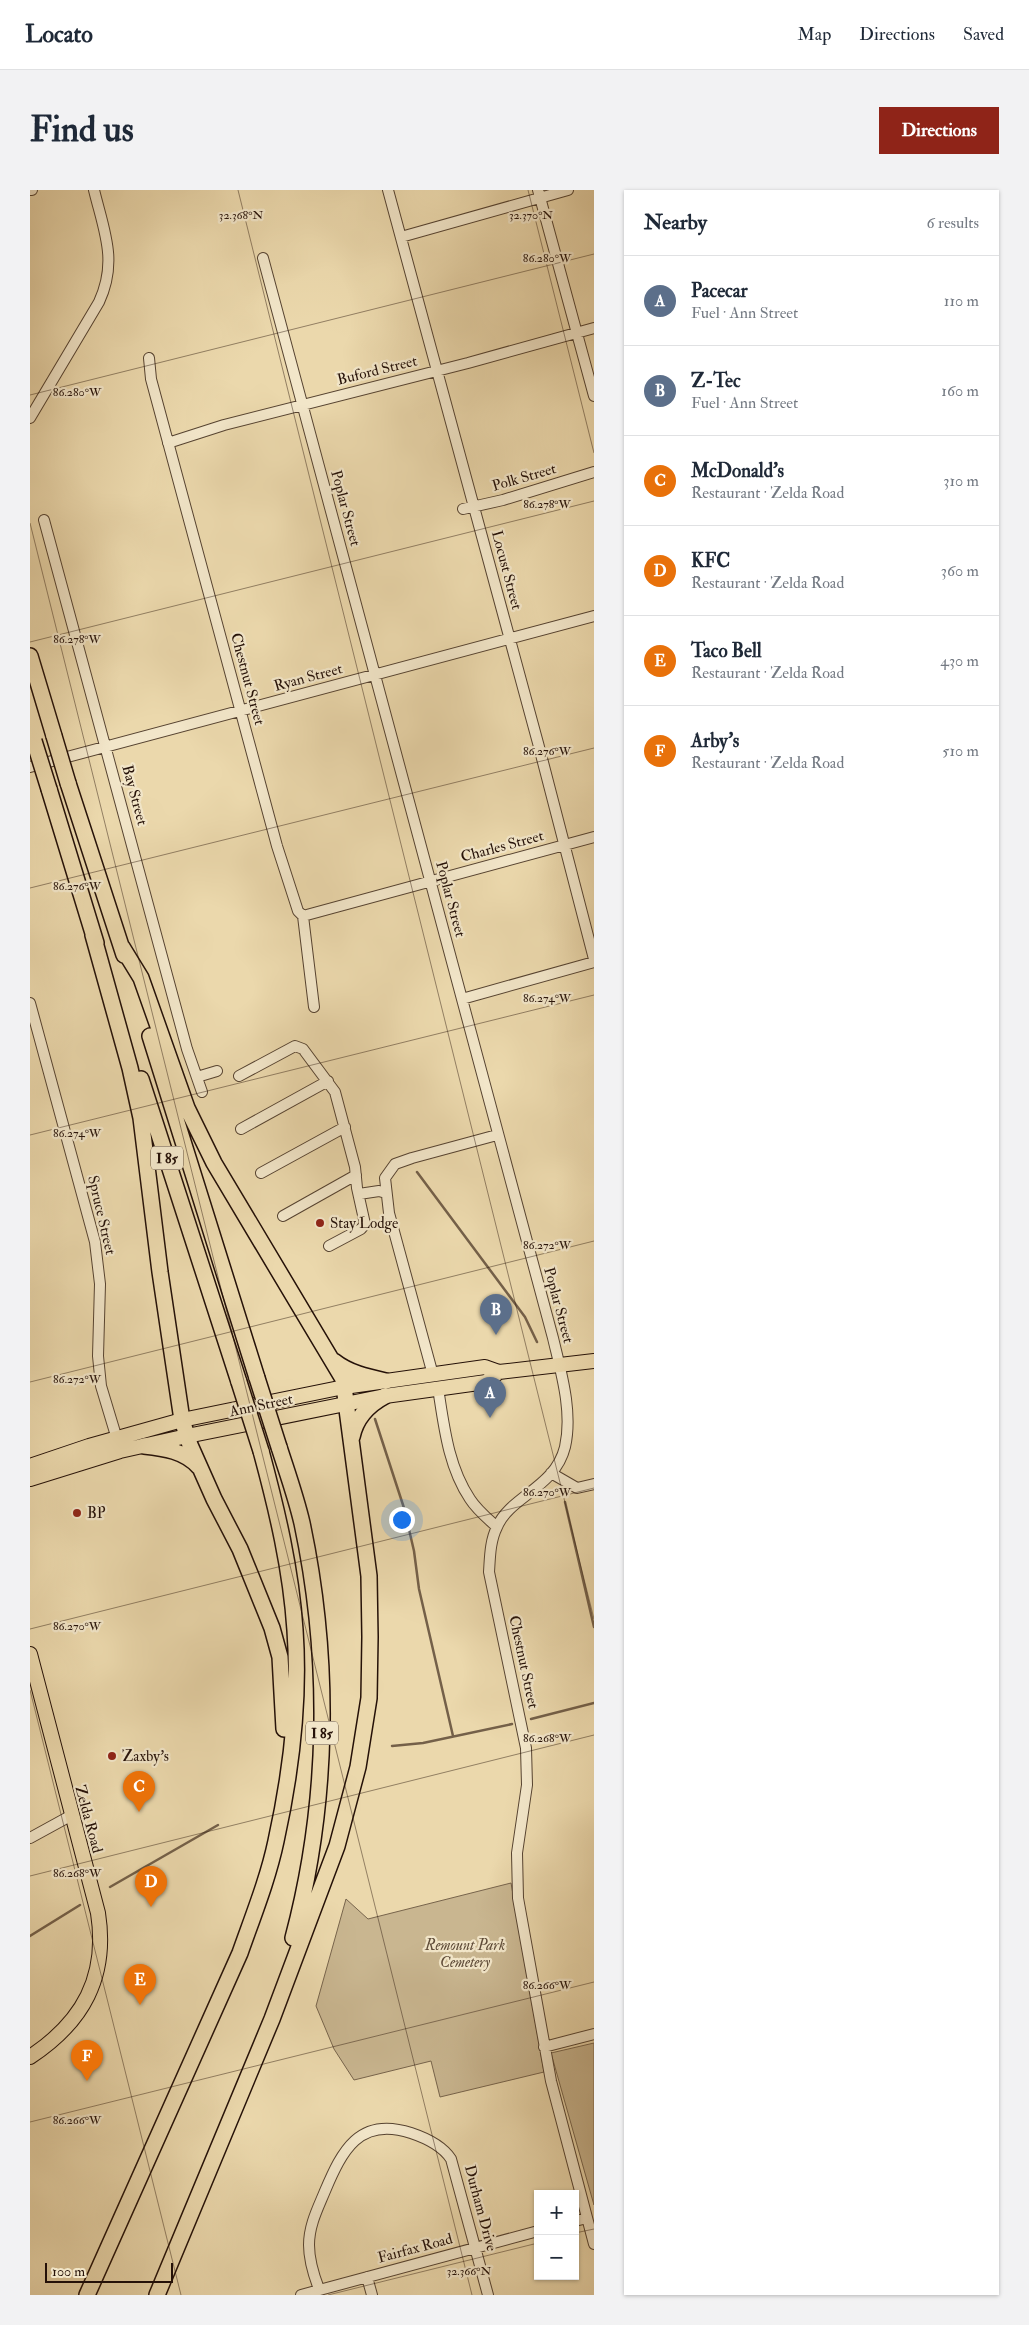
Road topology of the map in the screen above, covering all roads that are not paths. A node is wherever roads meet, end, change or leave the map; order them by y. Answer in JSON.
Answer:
{"nodes":[{"id":1,"x":94,"y":190,"type":"edge"},
{"id":2,"x":388,"y":190,"type":"edge"},
{"id":3,"x":568,"y":190,"type":"edge"},
{"id":4,"x":539,"y":194,"type":"edge"},
{"id":5,"x":401,"y":237,"type":"junction"},
{"id":6,"x":263,"y":258,"type":"dead end"},
{"id":7,"x":594,"y":328,"type":"edge"},
{"id":8,"x":577,"y":332,"type":"junction"},
{"id":9,"x":149,"y":358,"type":"dead end"},
{"id":10,"x":438,"y":370,"type":"junction"},
{"id":11,"x":594,"y":396,"type":"edge"},
{"id":12,"x":303,"y":406,"type":"junction"},
{"id":13,"x":30,"y":418,"type":"edge"},
{"id":14,"x":168,"y":443,"type":"junction"},
{"id":15,"x":594,"y":472,"type":"edge"},
{"id":16,"x":475,"y":506,"type":"junction"},
{"id":17,"x":463,"y":509,"type":"dead end"},
{"id":18,"x":44,"y":520,"type":"dead end"},
{"id":19,"x":594,"y":616,"type":"edge"},
{"id":20,"x":510,"y":638,"type":"junction"},
{"id":21,"x":30,"y":656,"type":"edge"},
{"id":22,"x":375,"y":675,"type":"junction"},
{"id":23,"x":240,"y":711,"type":"junction"},
{"id":24,"x":32,"y":735,"type":"edge"},
{"id":25,"x":106,"y":747,"type":"junction"},
{"id":26,"x":30,"y":767,"type":"edge"},
{"id":27,"x":594,"y":837,"type":"edge"},
{"id":28,"x":563,"y":845,"type":"junction"},
{"id":29,"x":431,"y":881,"type":"junction"},
{"id":30,"x":303,"y":916,"type":"junction"},
{"id":31,"x":94,"y":935,"type":"junction"},
{"id":32,"x":122,"y":946,"type":"junction"},
{"id":33,"x":594,"y":961,"type":"edge"},
{"id":34,"x":462,"y":999,"type":"junction"},
{"id":35,"x":30,"y":1003,"type":"edge"},
{"id":36,"x":314,"y":1007,"type":"dead end"},
{"id":37,"x":217,"y":1071,"type":"dead end"},
{"id":38,"x":239,"y":1076,"type":"dead end"},
{"id":39,"x":197,"y":1077,"type":"junction"},
{"id":40,"x":328,"y":1081,"type":"junction"},
{"id":41,"x":202,"y":1092,"type":"dead end"},
{"id":42,"x":345,"y":1127,"type":"junction"},
{"id":43,"x":241,"y":1129,"type":"dead end"},
{"id":44,"x":497,"y":1135,"type":"junction"},
{"id":45,"x":261,"y":1173,"type":"dead end"},
{"id":46,"x":356,"y":1175,"type":"junction"},
{"id":47,"x":386,"y":1193,"type":"junction"},
{"id":48,"x":359,"y":1194,"type":"junction"},
{"id":49,"x":283,"y":1216,"type":"dead end"},
{"id":50,"x":329,"y":1246,"type":"dead end"},
{"id":51,"x":329,"y":1355,"type":"junction"},
{"id":52,"x":594,"y":1360,"type":"edge"},
{"id":53,"x":560,"y":1364,"type":"junction"},
{"id":54,"x":436,"y":1382,"type":"junction"},
{"id":55,"x":344,"y":1387,"type":"junction"},
{"id":56,"x":385,"y":1389,"type":"junction"},
{"id":57,"x":346,"y":1404,"type":"junction"},
{"id":58,"x":182,"y":1420,"type":"junction"},
{"id":59,"x":187,"y":1436,"type":"junction"},
{"id":60,"x":116,"y":1438,"type":"junction"},
{"id":61,"x":350,"y":1443,"type":"junction"},
{"id":62,"x":144,"y":1446,"type":"junction"},
{"id":63,"x":30,"y":1466,"type":"edge"},
{"id":64,"x":202,"y":1471,"type":"junction"},
{"id":65,"x":552,"y":1473,"type":"junction"},
{"id":66,"x":30,"y":1479,"type":"edge"},
{"id":67,"x":594,"y":1484,"type":"edge"},
{"id":68,"x":497,"y":1527,"type":"junction"},
{"id":69,"x":30,"y":1654,"type":"edge"},
{"id":70,"x":288,"y":1772,"type":"junction"},
{"id":71,"x":72,"y":1816,"type":"junction"},
{"id":72,"x":30,"y":1838,"type":"edge"},
{"id":73,"x":272,"y":2019,"type":"junction"},
{"id":74,"x":594,"y":2034,"type":"edge"},
{"id":75,"x":544,"y":2047,"type":"junction"},
{"id":76,"x":30,"y":2057,"type":"edge"},
{"id":77,"x":587,"y":2218,"type":"junction"},
{"id":78,"x":579,"y":2220,"type":"edge"},
{"id":79,"x":534,"y":2232,"type":"edge"},
{"id":80,"x":594,"y":2244,"type":"edge"},
{"id":81,"x":476,"y":2248,"type":"junction"},
{"id":82,"x":367,"y":2277,"type":"junction"},
{"id":83,"x":319,"y":2290,"type":"junction"},
{"id":84,"x":87,"y":2295,"type":"edge"},
{"id":85,"x":157,"y":2295,"type":"edge"},
{"id":86,"x":301,"y":2295,"type":"edge"},
{"id":87,"x":372,"y":2295,"type":"edge"},
{"id":88,"x":488,"y":2295,"type":"edge"}],
"edges":[{"from":1,"to":13,"type":"street"},
{"from":2,"to":5,"type":"street","name":"Locust Street"},
{"from":3,"to":4,"type":"street"},
{"from":4,"to":5,"type":"street"},
{"from":4,"to":8,"type":"street"},
{"from":5,"to":10,"type":"street","name":"Locust Street"},
{"from":6,"to":12,"type":"street","name":"Poplar Street"},
{"from":7,"to":8,"type":"street","name":"Buford Street"},
{"from":8,"to":10,"type":"street","name":"Buford Street"},
{"from":8,"to":11,"type":"street"},
{"from":9,"to":14,"type":"street","name":"Chestnut Street"},
{"from":10,"to":12,"type":"street","name":"Buford Street"},
{"from":10,"to":16,"type":"street","name":"Locust Street"},
{"from":12,"to":14,"type":"street","name":"Buford Street"},
{"from":12,"to":22,"type":"street","name":"Poplar Street"},
{"from":14,"to":23,"type":"street","name":"Chestnut Street"},
{"from":15,"to":16,"type":"street","name":"Polk Street"},
{"from":16,"to":17,"type":"street","name":"Polk Street"},
{"from":16,"to":20,"type":"street","name":"Locust Street"},
{"from":18,"to":25,"type":"street","name":"Bay Street"},
{"from":19,"to":20,"type":"street","name":"Ryan Street"},
{"from":20,"to":22,"type":"street","name":"Ryan Street"},
{"from":20,"to":28,"type":"street","name":"Locust Street"},
{"from":21,"to":32,"type":"highway","number":"I 85","bridge":true},
{"from":22,"to":23,"type":"street","name":"Ryan Street"},
{"from":22,"to":29,"type":"street","name":"Poplar Street"},
{"from":23,"to":25,"type":"street","name":"Ryan Street"},
{"from":23,"to":30,"type":"street","name":"Chestnut Street"},
{"from":24,"to":31,"type":"highway","number":"I 85","bridge":true},
{"from":25,"to":26,"type":"street","name":"Ryan Street"},
{"from":25,"to":39,"type":"street","name":"Bay Street"},
{"from":27,"to":28,"type":"street","name":"Charles Street"},
{"from":28,"to":29,"type":"street","name":"Charles Street"},
{"from":28,"to":33,"type":"street","name":"Locust Street"},
{"from":29,"to":30,"type":"street","name":"Charles Street"},
{"from":29,"to":34,"type":"street","name":"Poplar Street"},
{"from":30,"to":36,"type":"street","name":"Chestnut Street"},
{"from":31,"to":58,"type":"highway"},
{"from":31,"to":70,"type":"highway","number":"I 85","bridge":true},
{"from":32,"to":51,"type":"highway"},
{"from":32,"to":73,"type":"highway","number":"I 85","bridge":true},
{"from":33,"to":34,"type":"street"},
{"from":34,"to":44,"type":"street","name":"Poplar Street"},
{"from":35,"to":60,"type":"street","name":"Spruce Street"},
{"from":37,"to":39,"type":"street"},
{"from":38,"to":40,"type":"street"},
{"from":39,"to":41,"type":"street","name":"Bay Street"},
{"from":40,"to":42,"type":"street"},
{"from":40,"to":43,"type":"street"},
{"from":42,"to":45,"type":"street"},
{"from":42,"to":46,"type":"street"},
{"from":44,"to":47,"type":"street"},
{"from":44,"to":53,"type":"street","name":"Poplar Street"},
{"from":46,"to":48,"type":"street"},
{"from":46,"to":49,"type":"street"},
{"from":47,"to":48,"type":"street"},
{"from":47,"to":54,"type":"street"},
{"from":48,"to":50,"type":"street"},
{"from":51,"to":55,"type":"highway"},
{"from":51,"to":56,"type":"highway"},
{"from":52,"to":53,"type":"main road","name":"Ann Street"},
{"from":53,"to":54,"type":"main road","name":"Ann Street"},
{"from":53,"to":65,"type":"street","name":"Poplar Street"},
{"from":54,"to":56,"type":"main road","name":"Ann Street"},
{"from":54,"to":68,"type":"street"},
{"from":55,"to":56,"type":"main road","name":"Ann Street"},
{"from":55,"to":57,"type":"highway"},
{"from":55,"to":58,"type":"main road","name":"Ann Street"},
{"from":56,"to":57,"type":"main road","name":"Ann Street"},
{"from":56,"to":61,"type":"highway"},
{"from":57,"to":59,"type":"main road","name":"Ann Street"},
{"from":57,"to":61,"type":"highway"},
{"from":58,"to":59,"type":"highway"},
{"from":58,"to":60,"type":"main road","name":"Ann Street"},
{"from":59,"to":62,"type":"main road","name":"Ann Street"},
{"from":59,"to":64,"type":"highway"},
{"from":60,"to":63,"type":"main road","name":"Ann Street"},
{"from":61,"to":73,"type":"highway"},
{"from":62,"to":64,"type":"highway"},
{"from":62,"to":66,"type":"main road","name":"Ann Street"},
{"from":64,"to":70,"type":"highway"},
{"from":65,"to":67,"type":"street"},
{"from":65,"to":68,"type":"street","name":"Poplar Street"},
{"from":68,"to":75,"type":"street","name":"Chestnut Street"},
{"from":69,"to":71,"type":"main road","name":"Zelda Road"},
{"from":70,"to":84,"type":"highway","number":"I 85"},
{"from":71,"to":72,"type":"street"},
{"from":71,"to":76,"type":"main road","name":"Zelda Road"},
{"from":73,"to":85,"type":"highway","number":"I 85"},
{"from":74,"to":75,"type":"street"},
{"from":75,"to":77,"type":"street","name":"Chestnut Street"},
{"from":77,"to":78,"type":"street"},
{"from":77,"to":80,"type":"street","name":"Chestnut Street"},
{"from":79,"to":81,"type":"street","name":"Fairfax Road"},
{"from":81,"to":82,"type":"street","name":"Fairfax Road"},
{"from":81,"to":83,"type":"street","name":"Durham Drive"},
{"from":81,"to":88,"type":"street","name":"Durham Drive"},
{"from":82,"to":83,"type":"street","name":"Fairfax Road"},
{"from":82,"to":87,"type":"street"},
{"from":83,"to":86,"type":"street","name":"Fairfax Road"}]}
